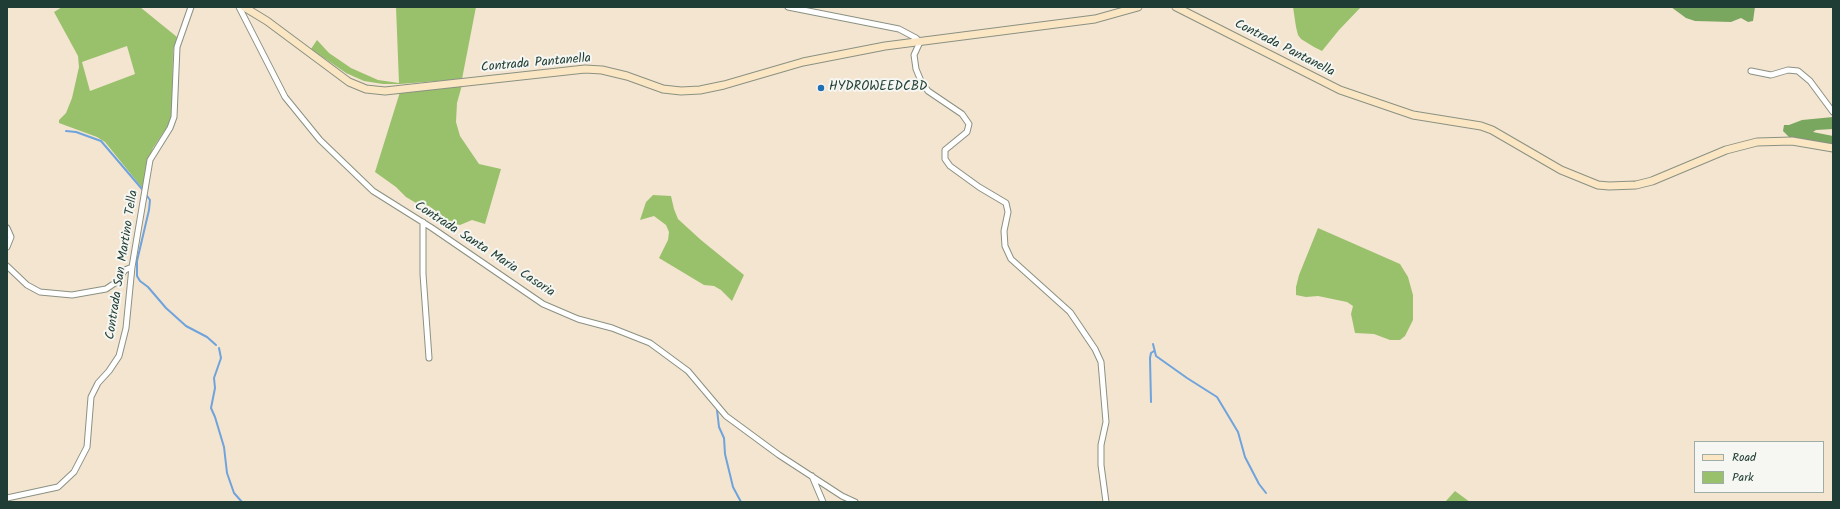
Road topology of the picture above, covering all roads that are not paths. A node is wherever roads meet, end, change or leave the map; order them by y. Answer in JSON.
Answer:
{"nodes":[{"id":1,"x":191,"y":7,"type":"edge"},
{"id":2,"x":239,"y":7,"type":"edge"},
{"id":3,"x":244,"y":7,"type":"edge"},
{"id":4,"x":788,"y":7,"type":"edge"},
{"id":5,"x":1138,"y":7,"type":"edge"},
{"id":6,"x":1176,"y":7,"type":"edge"},
{"id":7,"x":1126,"y":9,"type":"edge"},
{"id":8,"x":920,"y":42,"type":"junction"},
{"id":9,"x":1751,"y":71,"type":"dead end"},
{"id":10,"x":1833,"y":112,"type":"edge"},
{"id":11,"x":1833,"y":148,"type":"edge"},
{"id":12,"x":423,"y":222,"type":"junction"},
{"id":13,"x":7,"y":228,"type":"edge"},
{"id":14,"x":7,"y":247,"type":"edge"},
{"id":15,"x":7,"y":266,"type":"edge"},
{"id":16,"x":132,"y":267,"type":"junction"},
{"id":17,"x":429,"y":358,"type":"dead end"},
{"id":18,"x":812,"y":476,"type":"junction"},
{"id":19,"x":7,"y":498,"type":"edge"},
{"id":20,"x":823,"y":502,"type":"edge"},
{"id":21,"x":855,"y":502,"type":"edge"},
{"id":22,"x":1106,"y":502,"type":"edge"}],
"edges":[{"from":1,"to":16,"type":"street","name":"Contrada San Martino Tella"},
{"from":2,"to":12,"type":"street","name":"Contrada Santa Maria Casoria"},
{"from":3,"to":8,"type":"street","name":"Contrada Pantanella"},
{"from":4,"to":8,"type":"street"},
{"from":5,"to":7,"type":"street","name":"Contrada Pantanella"},
{"from":6,"to":11,"type":"street","name":"Contrada Pantanella"},
{"from":7,"to":8,"type":"street","name":"Contrada Pantanella"},
{"from":8,"to":22,"type":"street"},
{"from":9,"to":10,"type":"street"},
{"from":12,"to":17,"type":"street"},
{"from":12,"to":18,"type":"street","name":"Contrada Santa Maria Casoria"},
{"from":13,"to":14,"type":"street"},
{"from":15,"to":16,"type":"street"},
{"from":16,"to":19,"type":"street","name":"Contrada San Martino Tella"},
{"from":18,"to":20,"type":"street"},
{"from":18,"to":21,"type":"street"}]}
